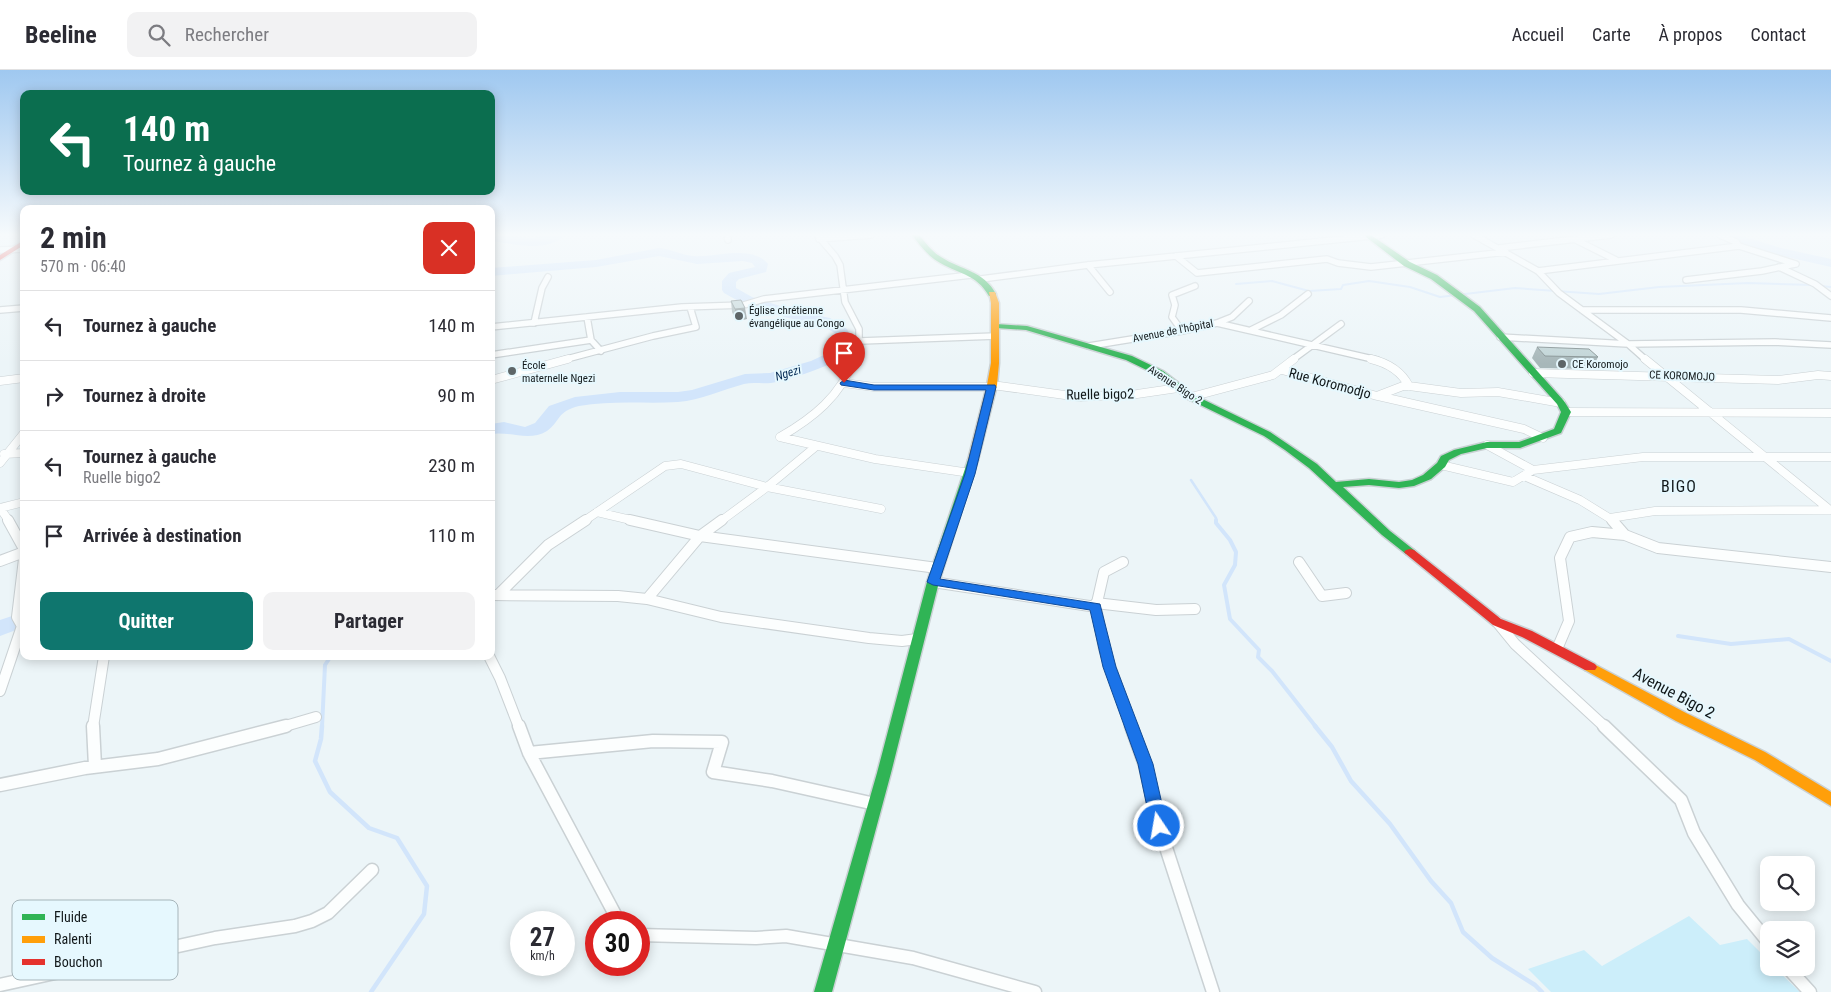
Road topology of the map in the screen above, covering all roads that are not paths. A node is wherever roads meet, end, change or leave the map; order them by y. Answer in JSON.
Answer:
{"nodes":[{"id":1,"x":547,"y":278,"type":"edge"},
{"id":2,"x":843,"y":278,"type":"edge"},
{"id":3,"x":965,"y":278,"type":"edge"},
{"id":4,"x":977,"y":278,"type":"edge"},
{"id":5,"x":1099,"y":278,"type":"edge"},
{"id":6,"x":1436,"y":278,"type":"edge"},
{"id":7,"x":1545,"y":278,"type":"edge"},
{"id":8,"x":1700,"y":278,"type":"edge"},
{"id":9,"x":1802,"y":278,"type":"edge"},
{"id":10,"x":1686,"y":280,"type":"dead end"},
{"id":11,"x":1195,"y":286,"type":"dead end"},
{"id":12,"x":845,"y":289,"type":"junction"},
{"id":13,"x":1110,"y":292,"type":"dead end"},
{"id":14,"x":1308,"y":294,"type":"dead end"},
{"id":15,"x":1831,"y":296,"type":"edge"},
{"id":16,"x":1249,"y":301,"type":"dead end"},
{"id":17,"x":750,"y":304,"type":"joint"},
{"id":18,"x":20,"y":305,"type":"edge"},
{"id":19,"x":690,"y":307,"type":"junction"},
{"id":20,"x":15,"y":308,"type":"junction"},
{"id":21,"x":20,"y":308,"type":"edge"},
{"id":22,"x":0,"y":310,"type":"edge"},
{"id":23,"x":1582,"y":310,"type":"junction"},
{"id":24,"x":587,"y":317,"type":"junction"},
{"id":25,"x":1831,"y":318,"type":"edge"},
{"id":26,"x":534,"y":323,"type":"junction"},
{"id":27,"x":1218,"y":323,"type":"junction"},
{"id":28,"x":1341,"y":324,"type":"dead end"},
{"id":29,"x":495,"y":327,"type":"edge"},
{"id":30,"x":1251,"y":330,"type":"junction"},
{"id":31,"x":996,"y":331,"type":"junction"},
{"id":32,"x":1182,"y":331,"type":"junction"},
{"id":33,"x":1500,"y":337,"type":"junction"},
{"id":34,"x":591,"y":340,"type":"junction"},
{"id":35,"x":860,"y":341,"type":"junction"},
{"id":36,"x":1628,"y":344,"type":"junction"},
{"id":37,"x":1090,"y":346,"type":"junction"},
{"id":38,"x":1313,"y":346,"type":"junction"},
{"id":39,"x":1831,"y":346,"type":"edge"},
{"id":40,"x":601,"y":351,"type":"junction"},
{"id":41,"x":495,"y":354,"type":"edge"},
{"id":42,"x":1282,"y":370,"type":"junction"},
{"id":43,"x":1533,"y":373,"type":"junction"},
{"id":44,"x":1663,"y":376,"type":"junction"},
{"id":45,"x":1831,"y":376,"type":"edge"},
{"id":46,"x":20,"y":378,"type":"edge"},
{"id":47,"x":495,"y":379,"type":"edge"},
{"id":48,"x":0,"y":381,"type":"edge"},
{"id":49,"x":844,"y":383,"type":"junction"},
{"id":50,"x":992,"y":386,"type":"junction"},
{"id":51,"x":1409,"y":386,"type":"junction"},
{"id":52,"x":1178,"y":388,"type":"junction"},
{"id":53,"x":1377,"y":396,"type":"junction"},
{"id":54,"x":1191,"y":398,"type":"junction"},
{"id":55,"x":1563,"y":408,"type":"junction"},
{"id":56,"x":1708,"y":412,"type":"junction"},
{"id":57,"x":1831,"y":413,"type":"edge"},
{"id":58,"x":20,"y":437,"type":"edge"},
{"id":59,"x":1543,"y":438,"type":"junction"},
{"id":60,"x":1487,"y":445,"type":"junction"},
{"id":61,"x":814,"y":448,"type":"junction"},
{"id":62,"x":20,"y":453,"type":"edge"},
{"id":63,"x":4,"y":454,"type":"edge"},
{"id":64,"x":1762,"y":456,"type":"junction"},
{"id":65,"x":1831,"y":457,"type":"edge"},
{"id":66,"x":0,"y":463,"type":"edge"},
{"id":67,"x":1441,"y":465,"type":"junction"},
{"id":68,"x":1533,"y":470,"type":"junction"},
{"id":69,"x":970,"y":474,"type":"junction"},
{"id":70,"x":1524,"y":476,"type":"junction"},
{"id":71,"x":1334,"y":484,"type":"junction"},
{"id":72,"x":767,"y":487,"type":"junction"},
{"id":73,"x":20,"y":503,"type":"edge"},
{"id":74,"x":0,"y":508,"type":"edge"},
{"id":75,"x":881,"y":509,"type":"dead end"},
{"id":76,"x":1831,"y":510,"type":"edge"},
{"id":77,"x":597,"y":512,"type":"junction"},
{"id":78,"x":1610,"y":518,"type":"junction"},
{"id":79,"x":1625,"y":535,"type":"junction"},
{"id":80,"x":700,"y":536,"type":"junction"},
{"id":81,"x":20,"y":541,"type":"edge"},
{"id":82,"x":20,"y":552,"type":"edge"},
{"id":83,"x":0,"y":561,"type":"edge"},
{"id":84,"x":1123,"y":562,"type":"dead end"},
{"id":85,"x":1299,"y":562,"type":"dead end"},
{"id":86,"x":1831,"y":567,"type":"edge"},
{"id":87,"x":937,"y":568,"type":"junction"},
{"id":88,"x":933,"y":582,"type":"junction"},
{"id":89,"x":1346,"y":593,"type":"dead end"},
{"id":90,"x":495,"y":594,"type":"edge"},
{"id":91,"x":647,"y":598,"type":"junction"},
{"id":92,"x":1096,"y":605,"type":"junction"},
{"id":93,"x":20,"y":609,"type":"edge"},
{"id":94,"x":1195,"y":609,"type":"dead end"},
{"id":95,"x":1497,"y":622,"type":"junction"},
{"id":96,"x":917,"y":639,"type":"junction"},
{"id":97,"x":1557,"y":649,"type":"junction"},
{"id":98,"x":20,"y":655,"type":"edge"},
{"id":99,"x":13,"y":656,"type":"junction"},
{"id":100,"x":103,"y":660,"type":"edge"},
{"id":101,"x":491,"y":660,"type":"edge"},
{"id":102,"x":0,"y":691,"type":"edge"},
{"id":103,"x":316,"y":717,"type":"dead end"},
{"id":104,"x":529,"y":753,"type":"junction"},
{"id":105,"x":95,"y":766,"type":"junction"},
{"id":106,"x":0,"y":785,"type":"edge"},
{"id":107,"x":1831,"y":800,"type":"edge"},
{"id":108,"x":875,"y":804,"type":"junction"},
{"id":109,"x":372,"y":870,"type":"dead end"},
{"id":110,"x":613,"y":911,"type":"edge"},
{"id":111,"x":1760,"y":932,"type":"edge"},
{"id":112,"x":650,"y":935,"type":"edge"},
{"id":113,"x":836,"y":945,"type":"junction"},
{"id":114,"x":178,"y":946,"type":"edge"},
{"id":115,"x":1795,"y":976,"type":"edge"},
{"id":116,"x":23,"y":980,"type":"edge"},
{"id":117,"x":0,"y":985,"type":"edge"},
{"id":118,"x":823,"y":992,"type":"edge"},
{"id":119,"x":1035,"y":992,"type":"edge"},
{"id":120,"x":1213,"y":992,"type":"edge"},
{"id":121,"x":1810,"y":992,"type":"edge"}],
"edges":[{"from":1,"to":26,"type":"street"},
{"from":2,"to":12,"type":"street"},
{"from":3,"to":12,"type":"street"},
{"from":4,"to":31,"type":"street"},
{"from":5,"to":13,"type":"street"},
{"from":6,"to":33,"type":"street"},
{"from":7,"to":23,"type":"street"},
{"from":8,"to":10,"type":"street"},
{"from":9,"to":15,"type":"street"},
{"from":11,"to":32,"type":"street"},
{"from":12,"to":17,"type":"street"},
{"from":12,"to":35,"type":"street"},
{"from":14,"to":30,"type":"street"},
{"from":16,"to":27,"type":"street","name":"Avenue de l'hôpital"},
{"from":17,"to":19,"type":"street"},
{"from":18,"to":20,"type":"street"},
{"from":19,"to":24,"type":"street"},
{"from":19,"to":40,"type":"street"},
{"from":20,"to":21,"type":"street"},
{"from":20,"to":22,"type":"street"},
{"from":23,"to":25,"type":"street"},
{"from":23,"to":36,"type":"street"},
{"from":24,"to":26,"type":"street"},
{"from":24,"to":34,"type":"street"},
{"from":26,"to":29,"type":"street"},
{"from":27,"to":30,"type":"street"},
{"from":27,"to":32,"type":"street","name":"Avenue de l'hôpital"},
{"from":28,"to":38,"type":"street"},
{"from":30,"to":38,"type":"street"},
{"from":31,"to":35,"type":"street"},
{"from":31,"to":37,"type":"street","name":"Avenue Bigo 2"},
{"from":31,"to":50,"type":"street"},
{"from":32,"to":37,"type":"street","name":"Avenue de l'hôpital"},
{"from":33,"to":36,"type":"street"},
{"from":33,"to":43,"type":"street"},
{"from":34,"to":40,"type":"street"},
{"from":34,"to":41,"type":"street"},
{"from":35,"to":49,"type":"street"},
{"from":36,"to":39,"type":"street"},
{"from":36,"to":44,"type":"street"},
{"from":37,"to":52,"type":"street","name":"Avenue Bigo 2"},
{"from":38,"to":42,"type":"street"},
{"from":38,"to":51,"type":"street"},
{"from":40,"to":47,"type":"street"},
{"from":42,"to":53,"type":"street","name":"Rue Koromodjo"},
{"from":42,"to":54,"type":"street","name":"Rue Koromodjo"},
{"from":43,"to":44,"type":"street","name":"CE KOROMOJO"},
{"from":43,"to":55,"type":"street"},
{"from":44,"to":45,"type":"street","name":"CE KOROMOJO"},
{"from":44,"to":56,"type":"street"},
{"from":46,"to":48,"type":"street"},
{"from":49,"to":50,"type":"street","name":"Ruelle bigo2"},
{"from":49,"to":61,"type":"street"},
{"from":50,"to":52,"type":"street","name":"Ruelle bigo2"},
{"from":50,"to":69,"type":"street"},
{"from":51,"to":53,"type":"street","name":"Rue Koromodjo"},
{"from":51,"to":55,"type":"street","name":"Rue Koromodjo"},
{"from":52,"to":54,"type":"street","name":"Avenue Bigo 2"},
{"from":53,"to":59,"type":"street"},
{"from":54,"to":71,"type":"street","name":"Avenue Bigo 2"},
{"from":55,"to":56,"type":"street","name":"Rue Koromodjo"},
{"from":55,"to":59,"type":"street"},
{"from":56,"to":57,"type":"street","name":"Rue Koromodjo"},
{"from":56,"to":64,"type":"street"},
{"from":58,"to":63,"type":"street"},
{"from":59,"to":60,"type":"street"},
{"from":60,"to":67,"type":"street"},
{"from":60,"to":68,"type":"street"},
{"from":61,"to":69,"type":"street"},
{"from":61,"to":72,"type":"street"},
{"from":62,"to":63,"type":"street"},
{"from":63,"to":66,"type":"street"},
{"from":64,"to":65,"type":"street"},
{"from":64,"to":68,"type":"street"},
{"from":64,"to":76,"type":"street"},
{"from":67,"to":70,"type":"street"},
{"from":67,"to":71,"type":"street"},
{"from":68,"to":70,"type":"street"},
{"from":69,"to":87,"type":"street"},
{"from":70,"to":78,"type":"street"},
{"from":71,"to":95,"type":"street","name":"Avenue Bigo 2"},
{"from":72,"to":75,"type":"street"},
{"from":72,"to":77,"type":"street"},
{"from":72,"to":80,"type":"street"},
{"from":73,"to":74,"type":"street"},
{"from":74,"to":81,"type":"street"},
{"from":76,"to":78,"type":"street"},
{"from":77,"to":80,"type":"street"},
{"from":77,"to":90,"type":"street"},
{"from":78,"to":79,"type":"street"},
{"from":79,"to":86,"type":"street"},
{"from":79,"to":97,"type":"street"},
{"from":80,"to":87,"type":"street"},
{"from":80,"to":91,"type":"street"},
{"from":82,"to":83,"type":"street"},
{"from":84,"to":92,"type":"street"},
{"from":85,"to":89,"type":"street"},
{"from":87,"to":88,"type":"street"},
{"from":88,"to":92,"type":"street"},
{"from":88,"to":96,"type":"street"},
{"from":90,"to":91,"type":"street"},
{"from":91,"to":96,"type":"street"},
{"from":92,"to":94,"type":"street"},
{"from":92,"to":120,"type":"street"},
{"from":93,"to":99,"type":"street"},
{"from":95,"to":97,"type":"street","name":"Avenue Bigo 2"},
{"from":95,"to":111,"type":"street"},
{"from":96,"to":108,"type":"street"},
{"from":97,"to":107,"type":"street","name":"Avenue Bigo 2"},
{"from":98,"to":99,"type":"street"},
{"from":99,"to":102,"type":"street"},
{"from":100,"to":105,"type":"street"},
{"from":101,"to":104,"type":"street"},
{"from":103,"to":105,"type":"street"},
{"from":104,"to":108,"type":"street"},
{"from":104,"to":110,"type":"street"},
{"from":105,"to":106,"type":"street"},
{"from":108,"to":113,"type":"street"},
{"from":109,"to":114,"type":"street"},
{"from":112,"to":113,"type":"street"},
{"from":113,"to":118,"type":"street"},
{"from":113,"to":119,"type":"street"},
{"from":115,"to":121,"type":"street"},
{"from":116,"to":117,"type":"street"}]}
